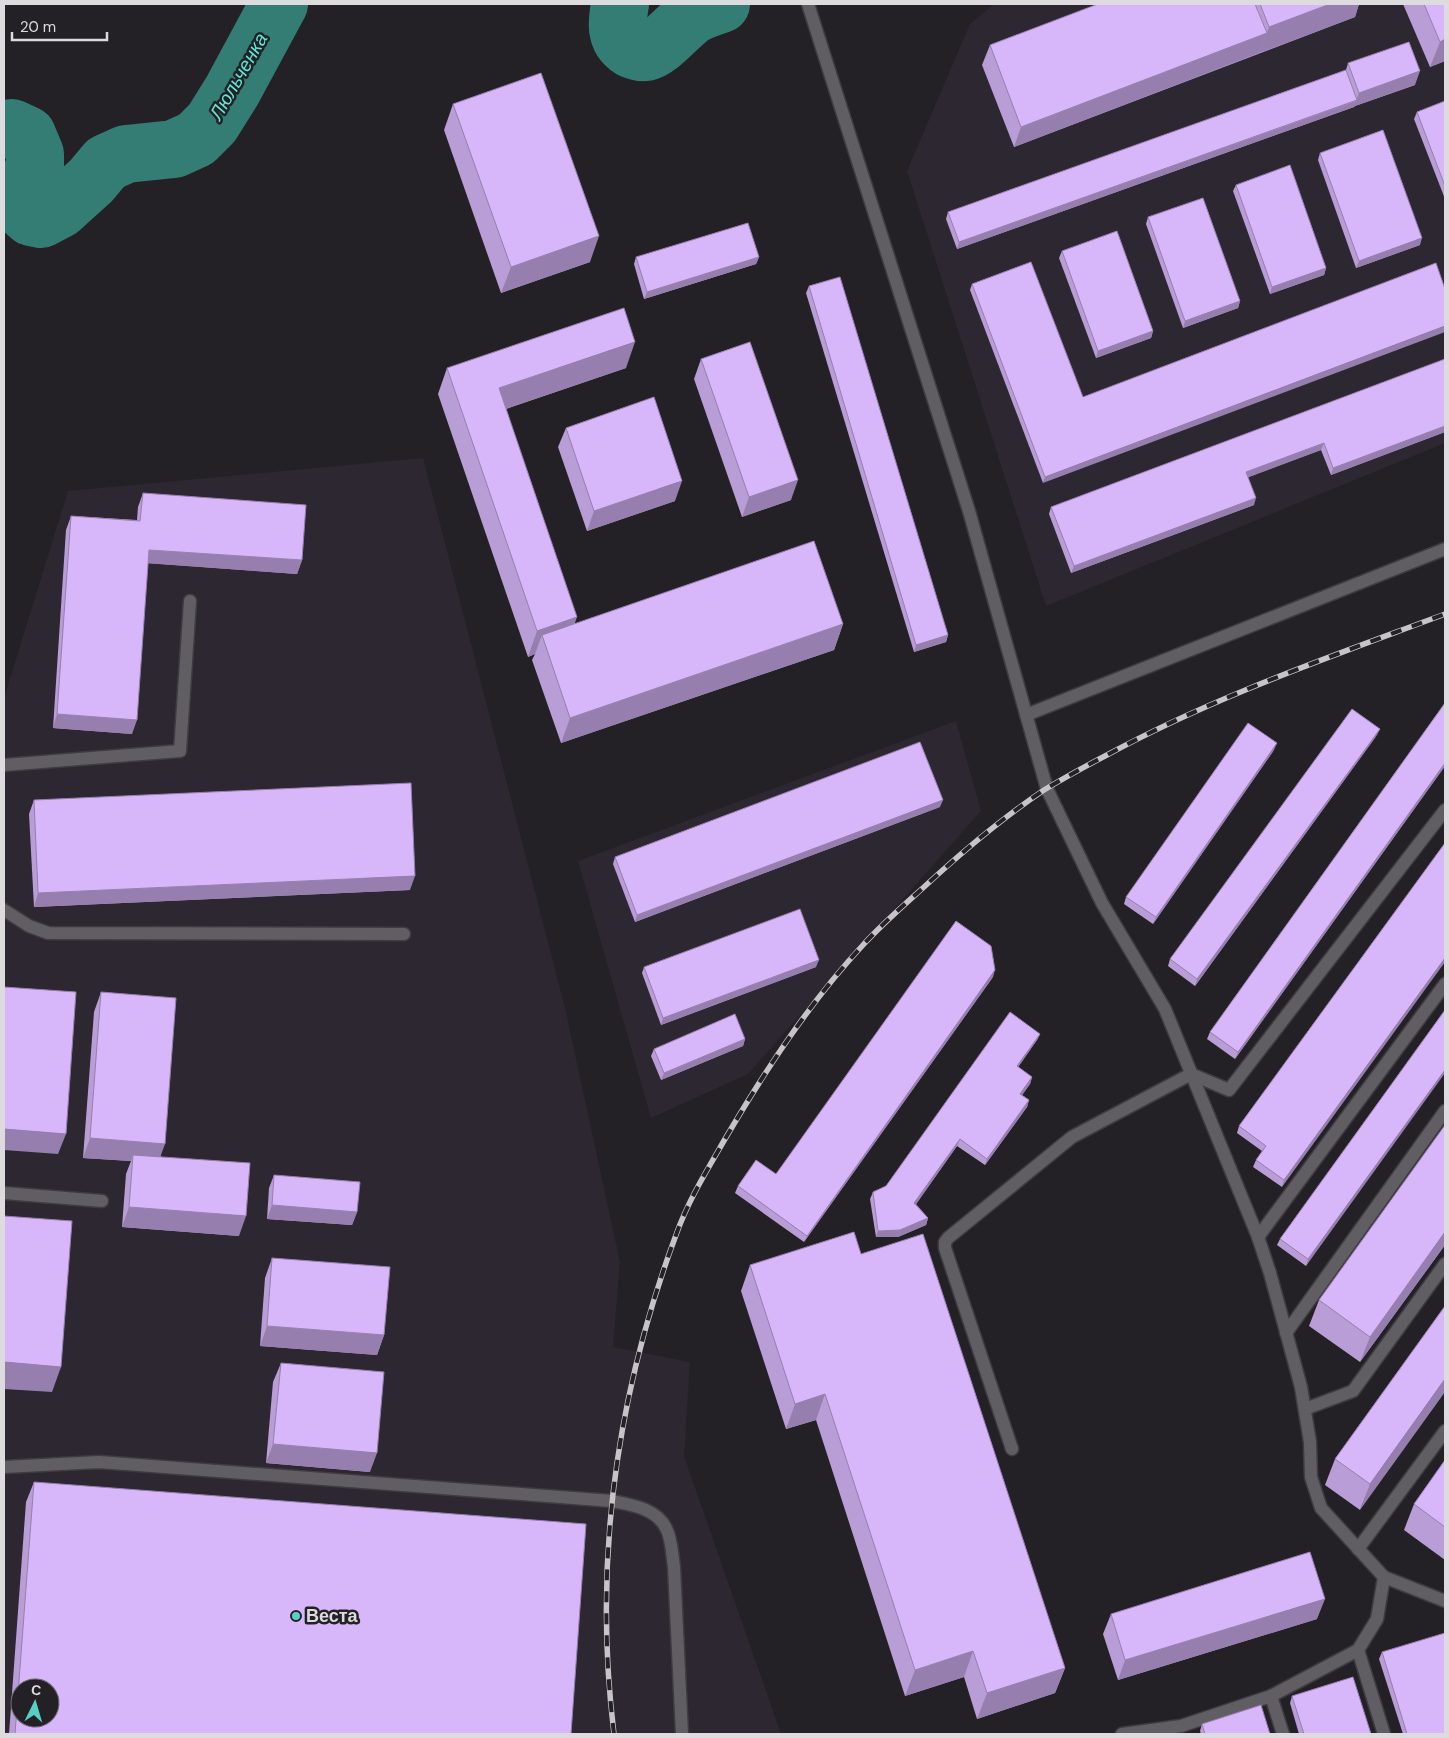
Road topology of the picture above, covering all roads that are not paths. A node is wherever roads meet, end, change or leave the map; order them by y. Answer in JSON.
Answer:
{"nodes":[{"id":1,"x":808,"y":4,"type":"edge"},
{"id":2,"x":1445,"y":549,"type":"edge"},
{"id":3,"x":190,"y":601,"type":"dead end"},
{"id":4,"x":1026,"y":715,"type":"junction"},
{"id":5,"x":4,"y":765,"type":"edge"},
{"id":6,"x":1445,"y":810,"type":"edge"},
{"id":7,"x":4,"y":910,"type":"edge"},
{"id":8,"x":404,"y":934,"type":"dead end"},
{"id":9,"x":1445,"y":984,"type":"edge"},
{"id":10,"x":1191,"y":1074,"type":"junction"},
{"id":11,"x":1445,"y":1111,"type":"edge"},
{"id":12,"x":4,"y":1194,"type":"edge"},
{"id":13,"x":102,"y":1201,"type":"dead end"},
{"id":14,"x":1258,"y":1237,"type":"junction"},
{"id":15,"x":1445,"y":1264,"type":"edge"},
{"id":16,"x":1286,"y":1332,"type":"junction"},
{"id":17,"x":1305,"y":1409,"type":"junction"},
{"id":18,"x":1445,"y":1431,"type":"edge"},
{"id":19,"x":1012,"y":1449,"type":"dead end"},
{"id":20,"x":4,"y":1467,"type":"edge"},
{"id":21,"x":1358,"y":1549,"type":"junction"},
{"id":22,"x":1384,"y":1577,"type":"junction"},
{"id":23,"x":1445,"y":1601,"type":"edge"},
{"id":24,"x":1358,"y":1650,"type":"junction"},
{"id":25,"x":1271,"y":1696,"type":"junction"},
{"id":26,"x":1182,"y":1730,"type":"edge"},
{"id":27,"x":682,"y":1734,"type":"edge"},
{"id":28,"x":1122,"y":1734,"type":"edge"},
{"id":29,"x":1283,"y":1734,"type":"edge"},
{"id":30,"x":1384,"y":1734,"type":"edge"}],
"edges":[{"from":1,"to":4,"type":"lane"},
{"from":2,"to":4,"type":"lane"},
{"from":3,"to":5,"type":"lane"},
{"from":4,"to":10,"type":"lane"},
{"from":6,"to":10,"type":"lane"},
{"from":7,"to":8,"type":"lane"},
{"from":9,"to":14,"type":"lane"},
{"from":10,"to":14,"type":"lane"},
{"from":10,"to":19,"type":"lane"},
{"from":11,"to":16,"type":"lane"},
{"from":12,"to":13,"type":"lane"},
{"from":14,"to":16,"type":"lane"},
{"from":15,"to":17,"type":"lane"},
{"from":16,"to":17,"type":"lane"},
{"from":17,"to":21,"type":"lane"},
{"from":18,"to":21,"type":"lane"},
{"from":20,"to":27,"type":"lane"},
{"from":21,"to":22,"type":"lane"},
{"from":22,"to":23,"type":"lane"},
{"from":22,"to":24,"type":"lane"},
{"from":24,"to":25,"type":"lane"},
{"from":24,"to":30,"type":"lane"},
{"from":25,"to":26,"type":"lane"},
{"from":25,"to":29,"type":"lane"},
{"from":26,"to":28,"type":"lane"}]}
